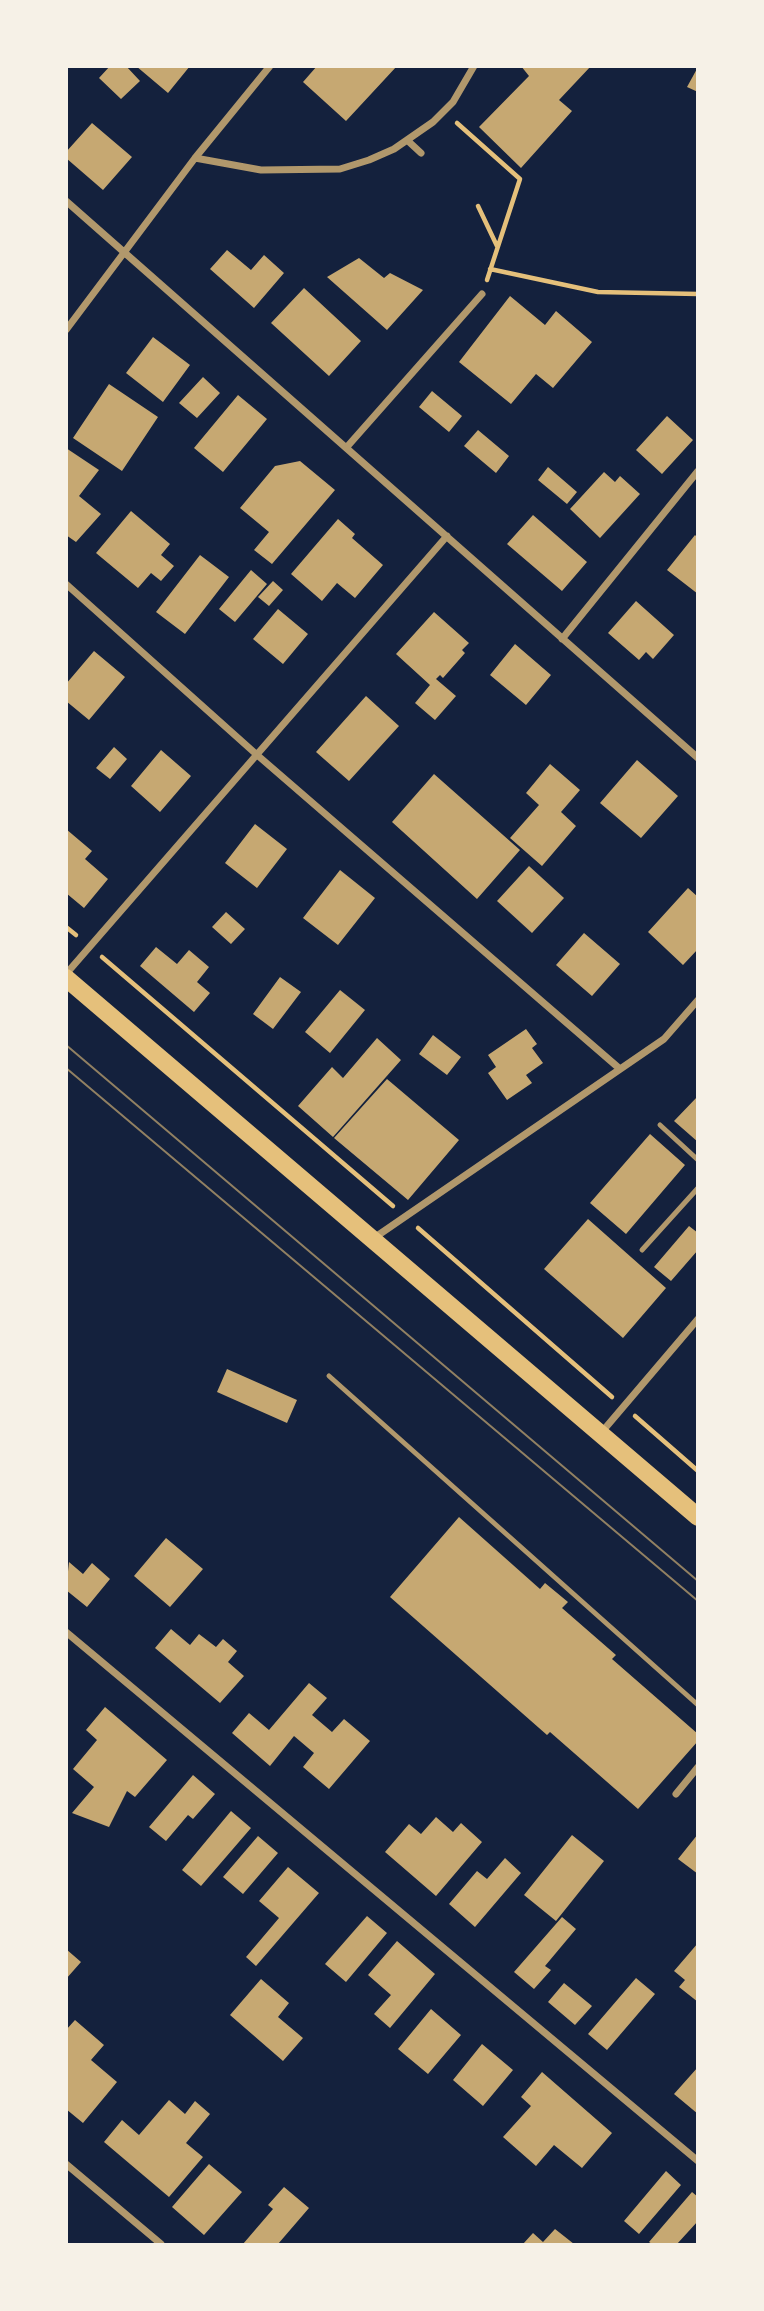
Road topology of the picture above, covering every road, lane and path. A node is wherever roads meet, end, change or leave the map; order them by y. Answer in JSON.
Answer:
{"nodes":[{"id":1,"x":270,"y":66,"type":"edge"},
{"id":2,"x":474,"y":66,"type":"edge"},
{"id":3,"x":444,"y":111,"type":"junction"},
{"id":4,"x":407,"y":140,"type":"junction"},
{"id":5,"x":421,"y":153,"type":"dead end"},
{"id":6,"x":195,"y":158,"type":"junction"},
{"id":7,"x":66,"y":201,"type":"edge"},
{"id":8,"x":478,"y":206,"type":"dead end"},
{"id":9,"x":497,"y":247,"type":"junction"},
{"id":10,"x":125,"y":251,"type":"junction"},
{"id":11,"x":491,"y":269,"type":"junction"},
{"id":12,"x":482,"y":294,"type":"joint"},
{"id":13,"x":698,"y":294,"type":"edge"},
{"id":14,"x":66,"y":330,"type":"edge"},
{"id":15,"x":346,"y":449,"type":"junction"},
{"id":16,"x":698,"y":471,"type":"edge"},
{"id":17,"x":447,"y":536,"type":"junction"},
{"id":18,"x":66,"y":584,"type":"edge"},
{"id":19,"x":562,"y":639,"type":"junction"},
{"id":20,"x":256,"y":754,"type":"junction"},
{"id":21,"x":698,"y":758,"type":"edge"},
{"id":22,"x":66,"y":976,"type":"edge"},
{"id":23,"x":698,"y":1000,"type":"edge"},
{"id":24,"x":620,"y":1069,"type":"junction"},
{"id":25,"x":660,"y":1125,"type":"dead end"},
{"id":26,"x":698,"y":1160,"type":"edge"},
{"id":27,"x":698,"y":1188,"type":"edge"},
{"id":28,"x":374,"y":1238,"type":"junction"},
{"id":29,"x":642,"y":1250,"type":"dead end"},
{"id":30,"x":698,"y":1319,"type":"edge"},
{"id":31,"x":329,"y":1376,"type":"dead end"},
{"id":32,"x":600,"y":1434,"type":"junction"},
{"id":33,"x":698,"y":1517,"type":"edge"},
{"id":34,"x":66,"y":1632,"type":"edge"},
{"id":35,"x":698,"y":1704,"type":"edge"},
{"id":36,"x":698,"y":1767,"type":"edge"},
{"id":37,"x":676,"y":1794,"type":"dead end"},
{"id":38,"x":698,"y":2161,"type":"edge"},
{"id":39,"x":66,"y":2164,"type":"edge"},
{"id":40,"x":161,"y":2245,"type":"edge"}],
"edges":[{"from":1,"to":6,"type":"street"},
{"from":2,"to":3,"type":"street"},
{"from":3,"to":4,"type":"street"},
{"from":3,"to":9,"type":"path"},
{"from":4,"to":5,"type":"street"},
{"from":4,"to":6,"type":"street"},
{"from":6,"to":10,"type":"street"},
{"from":7,"to":10,"type":"street"},
{"from":8,"to":9,"type":"path"},
{"from":9,"to":11,"type":"path"},
{"from":10,"to":14,"type":"street"},
{"from":10,"to":15,"type":"street"},
{"from":11,"to":12,"type":"path"},
{"from":11,"to":13,"type":"path"},
{"from":12,"to":15,"type":"street"},
{"from":15,"to":17,"type":"street"},
{"from":16,"to":19,"type":"street"},
{"from":17,"to":19,"type":"street"},
{"from":17,"to":20,"type":"street"},
{"from":18,"to":20,"type":"street"},
{"from":19,"to":21,"type":"street"},
{"from":20,"to":22,"type":"street"},
{"from":20,"to":24,"type":"street"},
{"from":22,"to":28,"type":"main road"},
{"from":23,"to":24,"type":"street"},
{"from":24,"to":28,"type":"street"},
{"from":25,"to":26,"type":"lane"},
{"from":27,"to":29,"type":"lane"},
{"from":28,"to":32,"type":"main road"},
{"from":30,"to":32,"type":"street"},
{"from":31,"to":35,"type":"lane"},
{"from":32,"to":33,"type":"main road"},
{"from":34,"to":38,"type":"street"},
{"from":36,"to":37,"type":"street"},
{"from":39,"to":40,"type":"street"}]}
